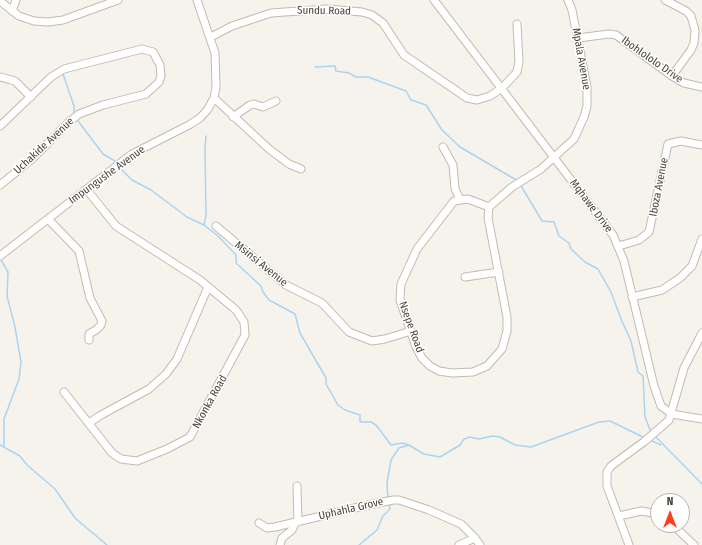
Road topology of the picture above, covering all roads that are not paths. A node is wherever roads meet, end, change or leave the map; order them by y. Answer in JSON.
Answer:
{"nodes":[{"id":1,"x":16,"y":0,"type":"edge"},
{"id":2,"x":118,"y":0,"type":"edge"},
{"id":3,"x":197,"y":0,"type":"edge"},
{"id":4,"x":434,"y":0,"type":"edge"},
{"id":5,"x":568,"y":0,"type":"edge"},
{"id":6,"x":664,"y":0,"type":"edge"},
{"id":7,"x":0,"y":1,"type":"edge"},
{"id":8,"x":108,"y":2,"type":"edge"},
{"id":9,"x":12,"y":11,"type":"junction"},
{"id":10,"x":517,"y":24,"type":"dead end"},
{"id":11,"x":211,"y":36,"type":"junction"},
{"id":12,"x":578,"y":38,"type":"junction"},
{"id":13,"x":672,"y":76,"type":"junction"},
{"id":14,"x":0,"y":77,"type":"edge"},
{"id":15,"x":702,"y":87,"type":"edge"},
{"id":16,"x":502,"y":88,"type":"junction"},
{"id":17,"x":31,"y":97,"type":"junction"},
{"id":18,"x":214,"y":98,"type":"junction"},
{"id":19,"x":276,"y":101,"type":"dead end"},
{"id":20,"x":233,"y":117,"type":"junction"},
{"id":21,"x":0,"y":126,"type":"edge"},
{"id":22,"x":702,"y":145,"type":"edge"},
{"id":23,"x":443,"y":147,"type":"dead end"},
{"id":24,"x":554,"y":157,"type":"junction"},
{"id":25,"x":301,"y":168,"type":"dead end"},
{"id":26,"x":0,"y":185,"type":"edge"},
{"id":27,"x":87,"y":190,"type":"junction"},
{"id":28,"x":460,"y":199,"type":"junction"},
{"id":29,"x":489,"y":207,"type":"junction"},
{"id":30,"x":48,"y":219,"type":"junction"},
{"id":31,"x":216,"y":226,"type":"dead end"},
{"id":32,"x":702,"y":239,"type":"edge"},
{"id":33,"x":619,"y":246,"type":"junction"},
{"id":34,"x":0,"y":256,"type":"edge"},
{"id":35,"x":499,"y":272,"type":"junction"},
{"id":36,"x":465,"y":277,"type":"dead end"},
{"id":37,"x":208,"y":287,"type":"junction"},
{"id":38,"x":632,"y":296,"type":"junction"},
{"id":39,"x":411,"y":331,"type":"junction"},
{"id":40,"x":702,"y":333,"type":"edge"},
{"id":41,"x":89,"y":340,"type":"dead end"},
{"id":42,"x":64,"y":392,"type":"dead end"},
{"id":43,"x":672,"y":414,"type":"junction"},
{"id":44,"x":702,"y":419,"type":"edge"},
{"id":45,"x":89,"y":423,"type":"junction"},
{"id":46,"x":297,"y":486,"type":"dead end"},
{"id":47,"x":650,"y":513,"type":"edge"},
{"id":48,"x":619,"y":516,"type":"junction"},
{"id":49,"x":259,"y":523,"type":"dead end"},
{"id":50,"x":296,"y":523,"type":"junction"},
{"id":51,"x":681,"y":533,"type":"edge"},
{"id":52,"x":476,"y":538,"type":"junction"},
{"id":53,"x":280,"y":545,"type":"edge"},
{"id":54,"x":459,"y":545,"type":"edge"},
{"id":55,"x":480,"y":545,"type":"edge"},
{"id":56,"x":629,"y":545,"type":"edge"},
{"id":57,"x":694,"y":545,"type":"edge"}],
"edges":[{"from":1,"to":9,"type":"street"},
{"from":2,"to":8,"type":"street"},
{"from":3,"to":11,"type":"street","name":"Impungushe Avenue"},
{"from":4,"to":16,"type":"street","name":"Mqhawe Drive"},
{"from":5,"to":12,"type":"street","name":"Mpala Avenue"},
{"from":6,"to":13,"type":"street"},
{"from":7,"to":9,"type":"street"},
{"from":8,"to":9,"type":"street"},
{"from":10,"to":16,"type":"street","name":"Sundu Road"},
{"from":11,"to":16,"type":"street","name":"Sundu Road"},
{"from":11,"to":18,"type":"street","name":"Impungushe Avenue"},
{"from":12,"to":13,"type":"street","name":"Ibohlololo Drive"},
{"from":12,"to":24,"type":"street","name":"Mpala Avenue"},
{"from":13,"to":15,"type":"street","name":"Ibohlololo Drive"},
{"from":14,"to":17,"type":"street"},
{"from":16,"to":24,"type":"street","name":"Mqhawe Drive"},
{"from":17,"to":21,"type":"street","name":"Uchakide Avenue"},
{"from":17,"to":26,"type":"street","name":"Uchakide Avenue"},
{"from":18,"to":20,"type":"street"},
{"from":18,"to":27,"type":"street","name":"Impungushe Avenue"},
{"from":19,"to":20,"type":"street"},
{"from":20,"to":25,"type":"street"},
{"from":22,"to":33,"type":"street","name":"Iboza Avenue"},
{"from":23,"to":28,"type":"street"},
{"from":24,"to":29,"type":"street"},
{"from":24,"to":33,"type":"street","name":"Mqhawe Drive"},
{"from":27,"to":30,"type":"street","name":"Impungushe Avenue"},
{"from":27,"to":37,"type":"street","name":"Nkonka Road"},
{"from":28,"to":29,"type":"street"},
{"from":28,"to":39,"type":"street","name":"Nsepe Road"},
{"from":29,"to":35,"type":"street","name":"Nsepe Road"},
{"from":30,"to":34,"type":"street","name":"Impungushe Avenue"},
{"from":30,"to":41,"type":"street"},
{"from":31,"to":39,"type":"street","name":"Msinsi Avenue"},
{"from":32,"to":38,"type":"street"},
{"from":33,"to":38,"type":"street","name":"Mqhawe Drive"},
{"from":35,"to":36,"type":"street"},
{"from":35,"to":39,"type":"street","name":"Nsepe Road"},
{"from":37,"to":45,"type":"street"},
{"from":37,"to":45,"type":"street","name":"Nkonka Road"},
{"from":38,"to":43,"type":"street","name":"Mqhawe Drive"},
{"from":40,"to":43,"type":"street"},
{"from":42,"to":45,"type":"street","name":"Nkonka Road"},
{"from":43,"to":44,"type":"street"},
{"from":43,"to":48,"type":"street"},
{"from":46,"to":50,"type":"street"},
{"from":47,"to":48,"type":"street"},
{"from":48,"to":56,"type":"street"},
{"from":49,"to":50,"type":"street","name":"Uphahla Grove"},
{"from":50,"to":52,"type":"street","name":"Uphahla Grove"},
{"from":50,"to":53,"type":"street"},
{"from":51,"to":57,"type":"street"},
{"from":52,"to":54,"type":"street"},
{"from":52,"to":55,"type":"street","name":"Uphahla Grove"}]}
